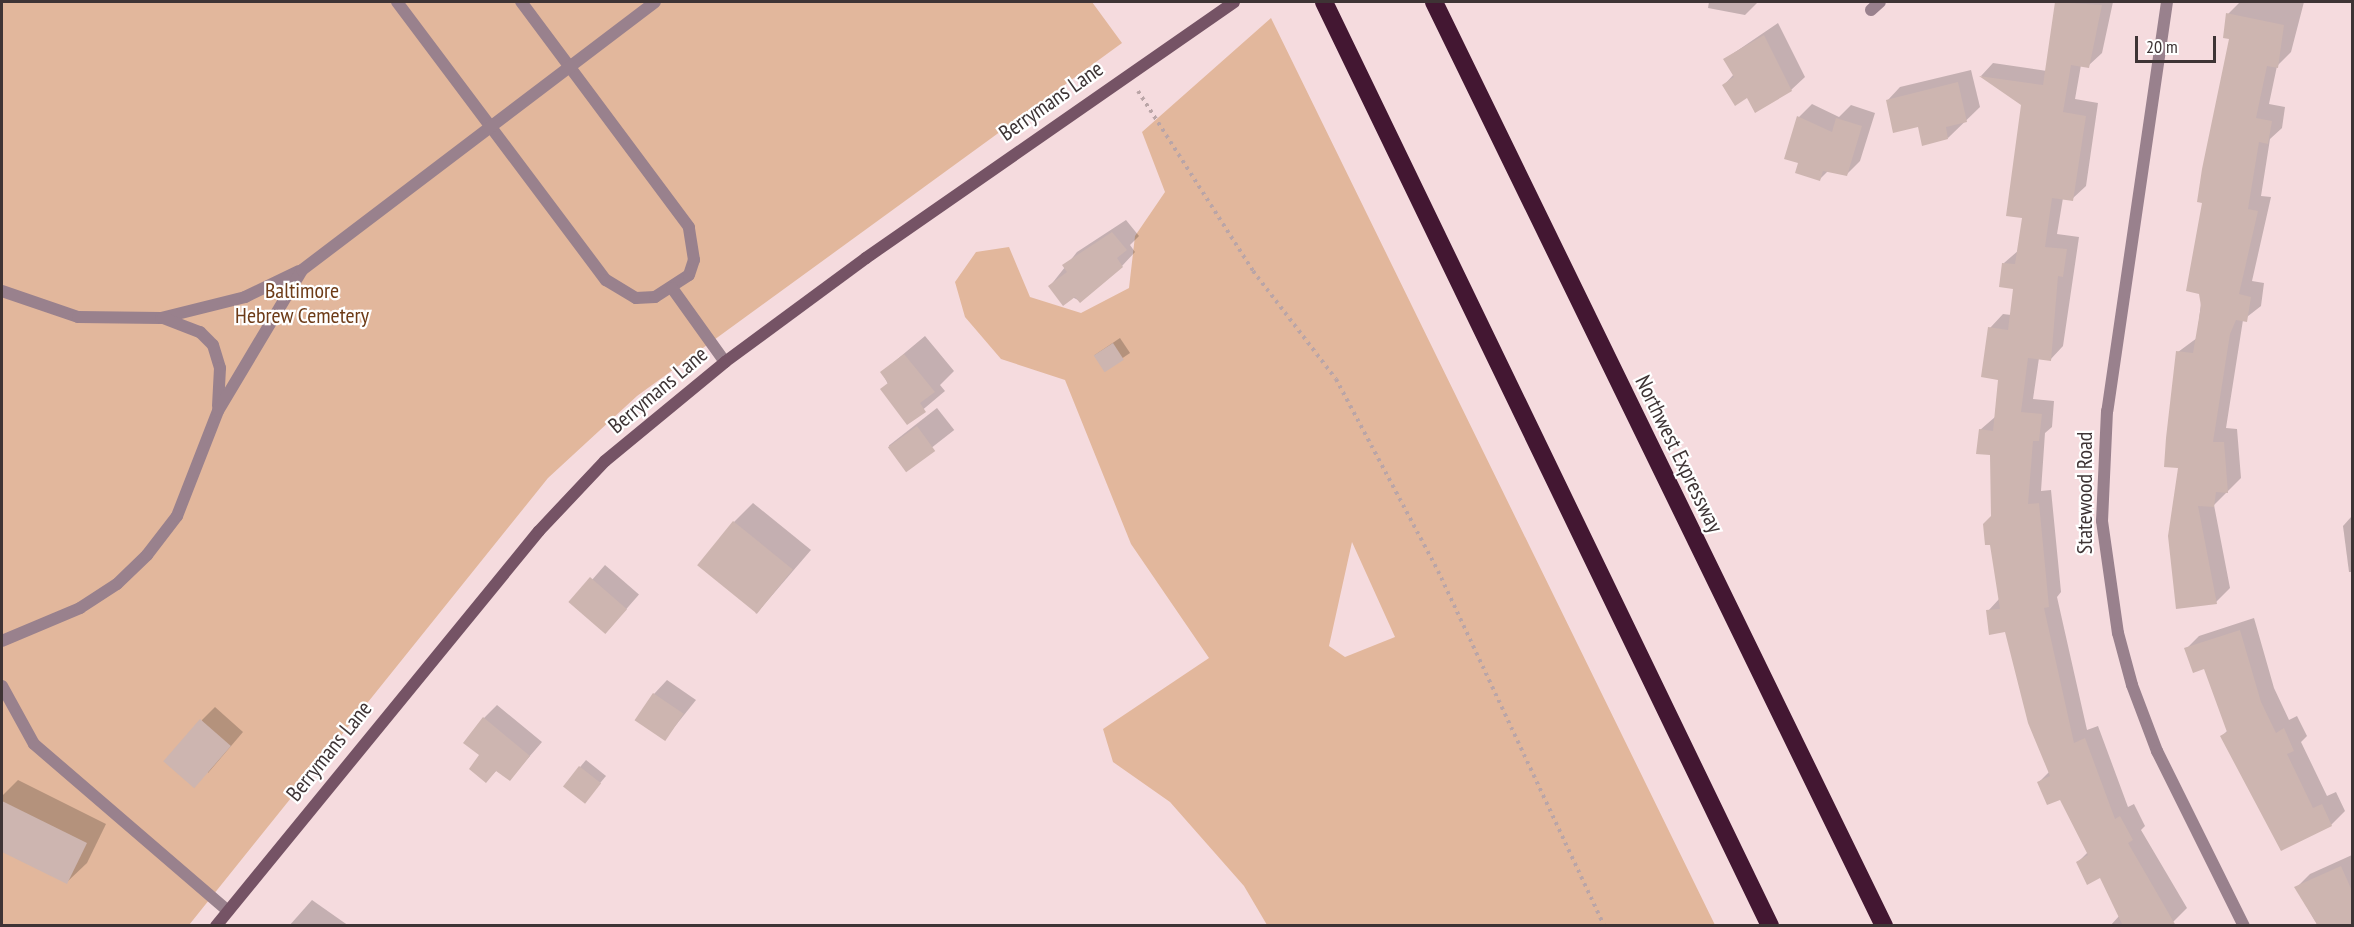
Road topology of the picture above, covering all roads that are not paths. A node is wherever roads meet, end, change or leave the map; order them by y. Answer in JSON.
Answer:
{"nodes":[{"id":1,"x":397,"y":2,"type":"edge"},
{"id":2,"x":521,"y":2,"type":"edge"},
{"id":3,"x":655,"y":2,"type":"edge"},
{"id":4,"x":1234,"y":2,"type":"edge"},
{"id":5,"x":1324,"y":2,"type":"edge"},
{"id":6,"x":1434,"y":2,"type":"edge"},
{"id":7,"x":2167,"y":2,"type":"edge"},
{"id":8,"x":570,"y":66,"type":"junction"},
{"id":9,"x":488,"y":126,"type":"junction"},
{"id":10,"x":302,"y":270,"type":"junction"},
{"id":11,"x":672,"y":288,"type":"junction"},
{"id":12,"x":2,"y":291,"type":"edge"},
{"id":13,"x":161,"y":318,"type":"junction"},
{"id":14,"x":725,"y":362,"type":"junction"},
{"id":15,"x":218,"y":411,"type":"junction"},
{"id":16,"x":2,"y":641,"type":"edge"},
{"id":17,"x":2,"y":686,"type":"edge"},
{"id":18,"x":228,"y":911,"type":"junction"},
{"id":19,"x":216,"y":926,"type":"edge"},
{"id":20,"x":1770,"y":926,"type":"edge"},
{"id":21,"x":1884,"y":926,"type":"edge"},
{"id":22,"x":2244,"y":926,"type":"edge"}],
"edges":[{"from":1,"to":9,"type":"street"},
{"from":2,"to":8,"type":"street"},
{"from":3,"to":8,"type":"street"},
{"from":4,"to":14,"type":"street","name":"Berrymans Lane"},
{"from":5,"to":20,"type":"highway"},
{"from":6,"to":21,"type":"highway","name":"Northwest Expressway"},
{"from":7,"to":22,"type":"street","name":"Statewood Road"},
{"from":8,"to":9,"type":"street"},
{"from":8,"to":11,"type":"street"},
{"from":9,"to":10,"type":"street"},
{"from":9,"to":11,"type":"street"},
{"from":10,"to":13,"type":"street"},
{"from":10,"to":15,"type":"street"},
{"from":11,"to":14,"type":"street"},
{"from":12,"to":13,"type":"street"},
{"from":13,"to":15,"type":"street"},
{"from":14,"to":18,"type":"street","name":"Berrymans Lane"},
{"from":15,"to":16,"type":"street"},
{"from":17,"to":18,"type":"street"},
{"from":18,"to":19,"type":"street","name":"Berrymans Lane"}]}
